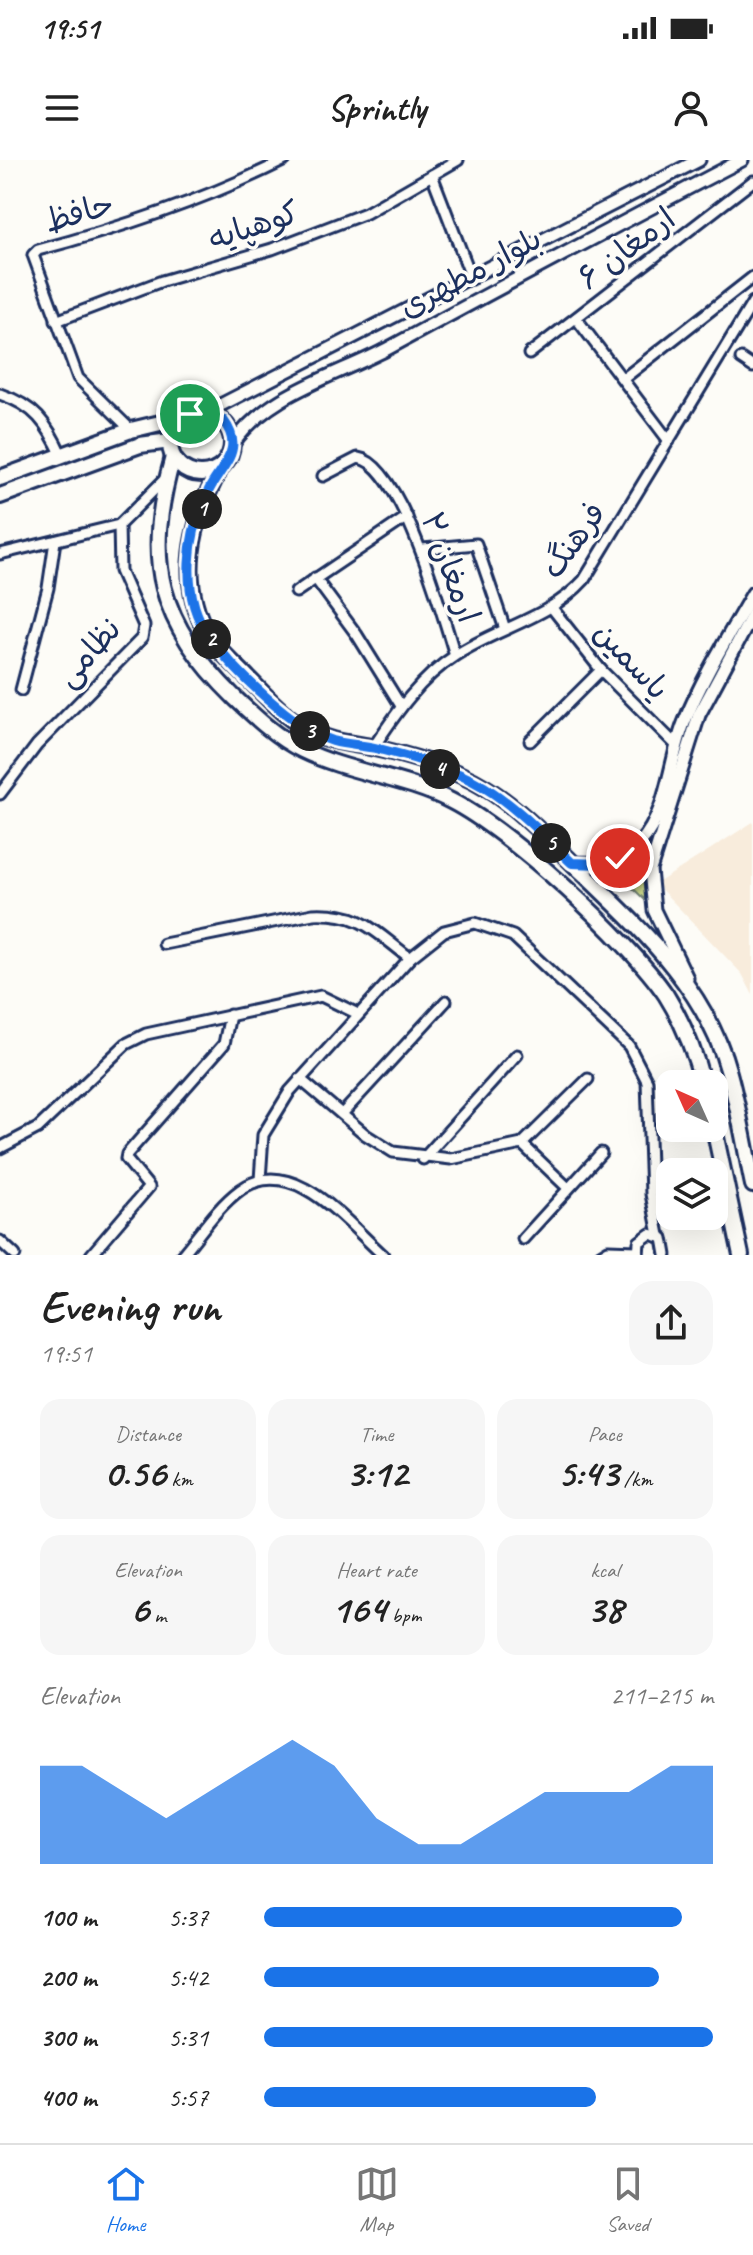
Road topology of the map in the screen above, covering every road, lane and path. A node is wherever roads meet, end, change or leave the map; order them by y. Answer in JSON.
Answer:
{"nodes":[{"id":1,"x":285,"y":160,"type":"edge"},
{"id":2,"x":458,"y":160,"type":"edge"},
{"id":3,"x":699,"y":160,"type":"edge"},
{"id":4,"x":742,"y":160,"type":"edge"},
{"id":5,"x":432,"y":175,"type":"junction"},
{"id":6,"x":753,"y":181,"type":"edge"},
{"id":7,"x":753,"y":277,"type":"edge"},
{"id":8,"x":472,"y":279,"type":"junction"},
{"id":9,"x":753,"y":302,"type":"edge"},
{"id":10,"x":576,"y":318,"type":"junction"},
{"id":11,"x":56,"y":321,"type":"junction"},
{"id":12,"x":529,"y":354,"type":"dead end"},
{"id":13,"x":741,"y":359,"type":"dead end"},
{"id":14,"x":753,"y":367,"type":"edge"},
{"id":15,"x":623,"y":379,"type":"junction"},
{"id":16,"x":0,"y":394,"type":"edge"},
{"id":17,"x":207,"y":412,"type":"junction"},
{"id":18,"x":182,"y":418,"type":"junction"},
{"id":19,"x":131,"y":430,"type":"junction"},
{"id":20,"x":170,"y":441,"type":"junction"},
{"id":21,"x":669,"y":441,"type":"junction"},
{"id":22,"x":233,"y":444,"type":"junction"},
{"id":23,"x":62,"y":456,"type":"junction"},
{"id":24,"x":173,"y":457,"type":"junction"},
{"id":25,"x":221,"y":467,"type":"junction"},
{"id":26,"x":168,"y":475,"type":"junction"},
{"id":27,"x":323,"y":476,"type":"dead end"},
{"id":28,"x":0,"y":478,"type":"edge"},
{"id":29,"x":0,"y":496,"type":"edge"},
{"id":30,"x":407,"y":517,"type":"junction"},
{"id":31,"x":119,"y":525,"type":"junction"},
{"id":32,"x":55,"y":541,"type":"junction"},
{"id":33,"x":423,"y":549,"type":"junction"},
{"id":34,"x":0,"y":554,"type":"edge"},
{"id":35,"x":315,"y":578,"type":"junction"},
{"id":36,"x":296,"y":592,"type":"dead end"},
{"id":37,"x":753,"y":593,"type":"edge"},
{"id":38,"x":552,"y":608,"type":"junction"},
{"id":39,"x":753,"y":614,"type":"edge"},
{"id":40,"x":505,"y":629,"type":"junction"},
{"id":41,"x":455,"y":655,"type":"junction"},
{"id":42,"x":720,"y":663,"type":"junction"},
{"id":43,"x":601,"y":670,"type":"junction"},
{"id":44,"x":21,"y":690,"type":"dead end"},
{"id":45,"x":401,"y":706,"type":"junction"},
{"id":46,"x":530,"y":741,"type":"dead end"},
{"id":47,"x":677,"y":746,"type":"junction"},
{"id":48,"x":373,"y":748,"type":"junction"},
{"id":49,"x":0,"y":794,"type":"edge"},
{"id":50,"x":572,"y":863,"type":"junction"},
{"id":51,"x":164,"y":944,"type":"dead end"},
{"id":52,"x":410,"y":958,"type":"junction"},
{"id":53,"x":696,"y":997,"type":"junction"},
{"id":54,"x":446,"y":1001,"type":"dead end"},
{"id":55,"x":358,"y":1014,"type":"junction"},
{"id":56,"x":230,"y":1015,"type":"junction"},
{"id":57,"x":517,"y":1055,"type":"dead end"},
{"id":58,"x":700,"y":1070,"type":"edge"},
{"id":59,"x":300,"y":1079,"type":"junction"},
{"id":60,"x":588,"y":1079,"type":"dead end"},
{"id":61,"x":342,"y":1114,"type":"junction"},
{"id":62,"x":717,"y":1142,"type":"edge"},
{"id":63,"x":522,"y":1144,"type":"junction"},
{"id":64,"x":0,"y":1148,"type":"edge"},
{"id":65,"x":601,"y":1153,"type":"dead end"},
{"id":66,"x":423,"y":1159,"type":"junction"},
{"id":67,"x":260,"y":1180,"type":"junction"},
{"id":68,"x":753,"y":1185,"type":"edge"},
{"id":69,"x":568,"y":1188,"type":"junction"},
{"id":70,"x":659,"y":1235,"type":"junction"},
{"id":71,"x":523,"y":1239,"type":"dead end"},
{"id":72,"x":0,"y":1241,"type":"edge"},
{"id":73,"x":638,"y":1253,"type":"edge"},
{"id":74,"x":15,"y":1255,"type":"edge"},
{"id":75,"x":91,"y":1255,"type":"edge"},
{"id":76,"x":182,"y":1255,"type":"edge"},
{"id":77,"x":383,"y":1255,"type":"edge"},
{"id":78,"x":600,"y":1255,"type":"edge"},
{"id":79,"x":666,"y":1255,"type":"edge"},
{"id":80,"x":741,"y":1255,"type":"edge"}],
"edges":[{"from":1,"to":11,"type":"street","name":"حافظ"},
{"from":2,"to":5,"type":"street","name":"کوهپایه"},
{"from":3,"to":8,"type":"street","name":"بلوار مطهری"},
{"from":4,"to":22,"type":"street","name":"بلوار مطهری"},
{"from":5,"to":8,"type":"street"},
{"from":5,"to":11,"type":"street","name":"کوهپایه"},
{"from":6,"to":10,"type":"street","name":"ارمغان ۶"},
{"from":7,"to":15,"type":"street"},
{"from":8,"to":17,"type":"street","name":"بلوار مطهری"},
{"from":9,"to":21,"type":"street","name":"فرهنگ"},
{"from":10,"to":12,"type":"street","name":"ارمغان ۶"},
{"from":10,"to":15,"type":"street"},
{"from":11,"to":19,"type":"street","name":"حافظ"},
{"from":13,"to":14,"type":"street"},
{"from":15,"to":21,"type":"street"},
{"from":16,"to":23,"type":"street"},
{"from":17,"to":18,"type":"main road"},
{"from":17,"to":22,"type":"main road"},
{"from":18,"to":19,"type":"main road"},
{"from":18,"to":20,"type":"main road"},
{"from":19,"to":23,"type":"main road"},
{"from":20,"to":24,"type":"main road"},
{"from":20,"to":29,"type":"main road"},
{"from":21,"to":38,"type":"street","name":"فرهنگ"},
{"from":22,"to":25,"type":"main road"},
{"from":23,"to":28,"type":"main road"},
{"from":24,"to":25,"type":"main road"},
{"from":24,"to":26,"type":"main road"},
{"from":25,"to":48,"type":"main road"},
{"from":26,"to":31,"type":"street"},
{"from":26,"to":58,"type":"main road"},
{"from":27,"to":30,"type":"street","name":"ارمغان ۲"},
{"from":30,"to":33,"type":"street","name":"ارمغان ۲"},
{"from":30,"to":35,"type":"street"},
{"from":31,"to":32,"type":"street"},
{"from":31,"to":49,"type":"street","name":"نظامی"},
{"from":32,"to":34,"type":"street"},
{"from":32,"to":44,"type":"street"},
{"from":33,"to":40,"type":"street"},
{"from":33,"to":41,"type":"street","name":"ارمغان ۲"},
{"from":35,"to":36,"type":"street"},
{"from":35,"to":45,"type":"street"},
{"from":37,"to":42,"type":"street"},
{"from":38,"to":40,"type":"street","name":"فرهنگ"},
{"from":38,"to":43,"type":"street","name":"یاسمین"},
{"from":39,"to":42,"type":"street"},
{"from":40,"to":41,"type":"street","name":"فرهنگ"},
{"from":41,"to":45,"type":"street","name":"فرهنگ"},
{"from":42,"to":47,"type":"street"},
{"from":42,"to":53,"type":"street"},
{"from":43,"to":46,"type":"street"},
{"from":43,"to":47,"type":"street","name":"یاسمین"},
{"from":45,"to":48,"type":"street","name":"فرهنگ"},
{"from":47,"to":50,"type":"street"},
{"from":48,"to":50,"type":"main road"},
{"from":50,"to":53,"type":"main road"},
{"from":51,"to":52,"type":"street"},
{"from":52,"to":55,"type":"street"},
{"from":52,"to":70,"type":"street"},
{"from":53,"to":68,"type":"main road"},
{"from":54,"to":61,"type":"street"},
{"from":55,"to":56,"type":"street"},
{"from":55,"to":59,"type":"street"},
{"from":56,"to":64,"type":"street"},
{"from":56,"to":75,"type":"street"},
{"from":57,"to":66,"type":"street"},
{"from":59,"to":61,"type":"street"},
{"from":59,"to":67,"type":"street"},
{"from":60,"to":63,"type":"street"},
{"from":61,"to":66,"type":"street"},
{"from":62,"to":80,"type":"main road"},
{"from":63,"to":66,"type":"street"},
{"from":63,"to":69,"type":"street"},
{"from":65,"to":69,"type":"street"},
{"from":67,"to":76,"type":"street"},
{"from":67,"to":77,"type":"street"},
{"from":69,"to":71,"type":"street"},
{"from":70,"to":73,"type":"street"},
{"from":70,"to":79,"type":"street"},
{"from":72,"to":74,"type":"street"},
{"from":73,"to":78,"type":"street"}]}
